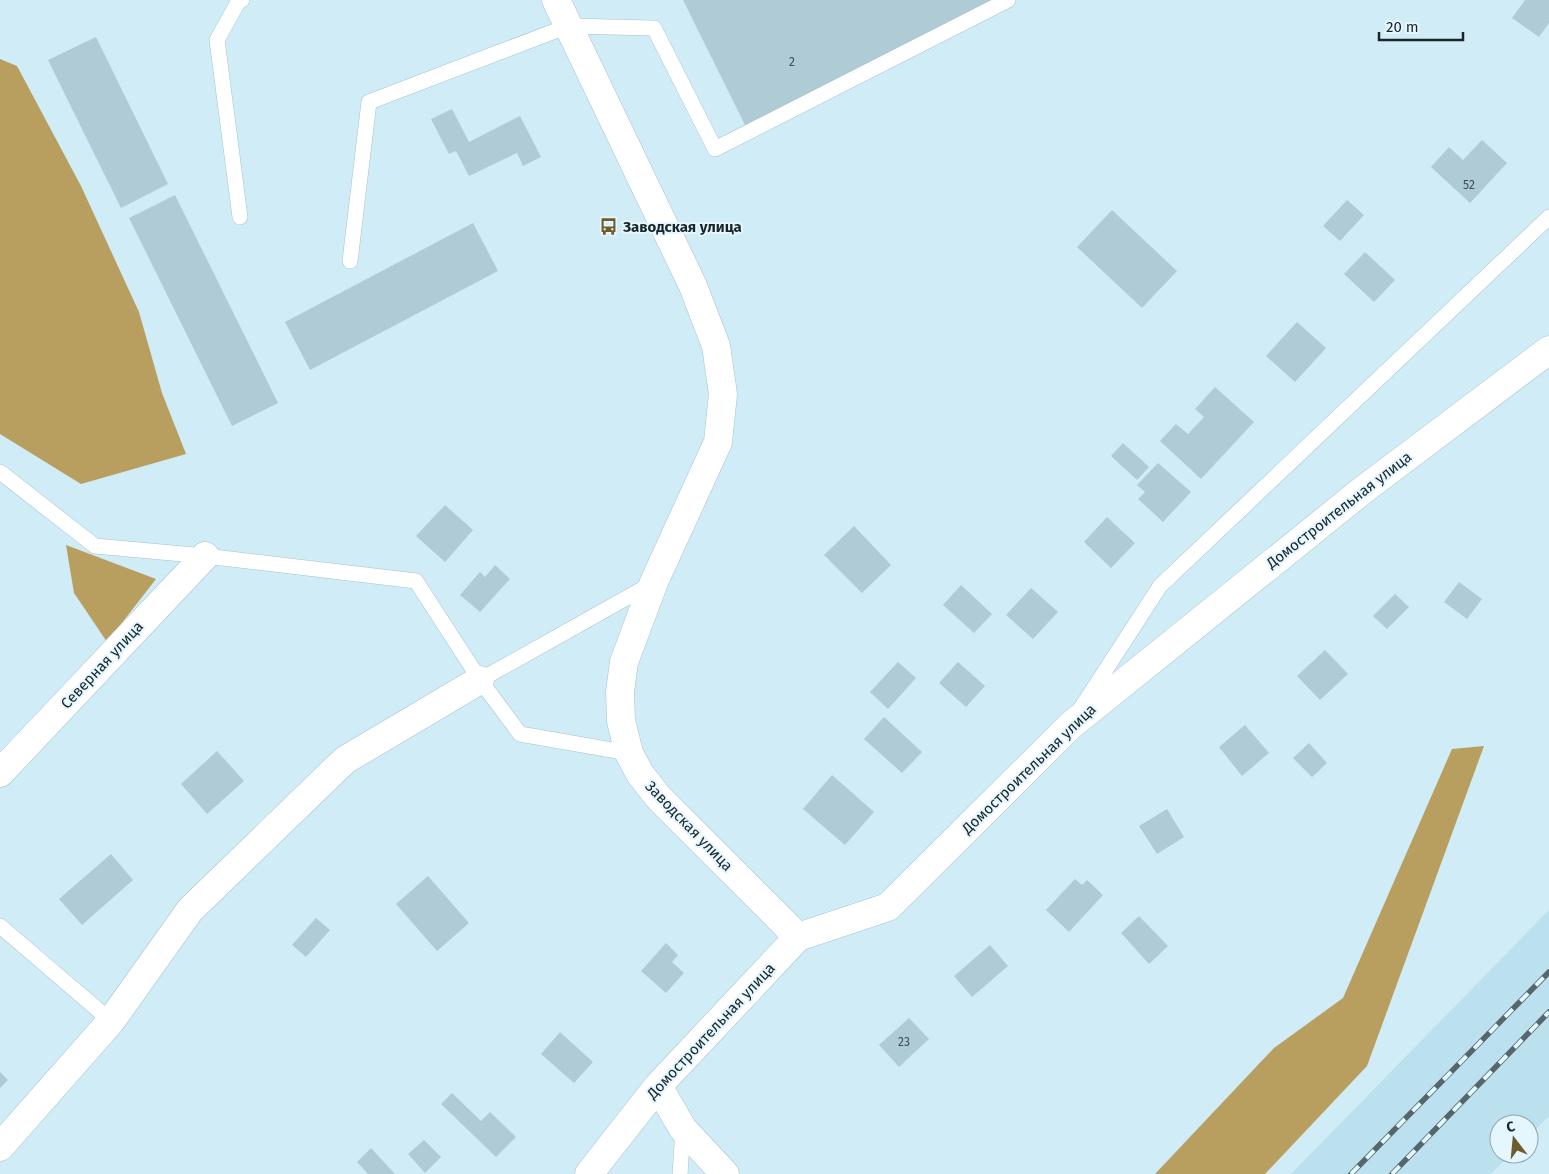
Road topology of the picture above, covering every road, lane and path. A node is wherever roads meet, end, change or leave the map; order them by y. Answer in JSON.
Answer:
{"nodes":[{"id":1,"x":242,"y":0,"type":"edge"},
{"id":2,"x":556,"y":0,"type":"edge"},
{"id":3,"x":1008,"y":0,"type":"edge"},
{"id":4,"x":568,"y":26,"type":"junction"},
{"id":5,"x":240,"y":217,"type":"dead end"},
{"id":6,"x":1549,"y":217,"type":"edge"},
{"id":7,"x":350,"y":261,"type":"dead end"},
{"id":8,"x":1549,"y":350,"type":"edge"},
{"id":9,"x":0,"y":472,"type":"edge"},
{"id":10,"x":205,"y":556,"type":"junction"},
{"id":11,"x":654,"y":582,"type":"junction"},
{"id":12,"x":480,"y":680,"type":"junction"},
{"id":13,"x":1070,"y":726,"type":"junction"},
{"id":14,"x":629,"y":753,"type":"junction"},
{"id":15,"x":0,"y":774,"type":"edge"},
{"id":16,"x":0,"y":926,"type":"edge"},
{"id":17,"x":798,"y":937,"type":"junction"},
{"id":18,"x":112,"y":1021,"type":"junction"},
{"id":19,"x":658,"y":1086,"type":"junction"},
{"id":20,"x":683,"y":1129,"type":"junction"},
{"id":21,"x":0,"y":1147,"type":"edge"},
{"id":22,"x":589,"y":1174,"type":"edge"},
{"id":23,"x":680,"y":1174,"type":"edge"},
{"id":24,"x":725,"y":1174,"type":"edge"}],
"edges":[{"from":1,"to":5,"type":"lane"},
{"from":2,"to":4,"type":"street","name":"Заводская улица"},
{"from":3,"to":4,"type":"lane"},
{"from":4,"to":7,"type":"lane"},
{"from":4,"to":11,"type":"street","name":"Заводская улица"},
{"from":6,"to":13,"type":"lane"},
{"from":8,"to":13,"type":"street","name":"Домостроительная улица"},
{"from":9,"to":10,"type":"lane"},
{"from":10,"to":12,"type":"lane"},
{"from":10,"to":15,"type":"street","name":"Северная улица"},
{"from":11,"to":12,"type":"lane"},
{"from":11,"to":14,"type":"street","name":"Заводская улица"},
{"from":12,"to":14,"type":"lane"},
{"from":12,"to":18,"type":"street"},
{"from":13,"to":17,"type":"street","name":"Домостроительная улица"},
{"from":14,"to":17,"type":"street","name":"Заводская улица"},
{"from":16,"to":18,"type":"lane"},
{"from":17,"to":19,"type":"street","name":"Домостроительная улица"},
{"from":18,"to":21,"type":"street"},
{"from":19,"to":20,"type":"street"},
{"from":19,"to":22,"type":"street","name":"Домостроительная улица"},
{"from":20,"to":23,"type":"lane"},
{"from":20,"to":24,"type":"street"}]}
